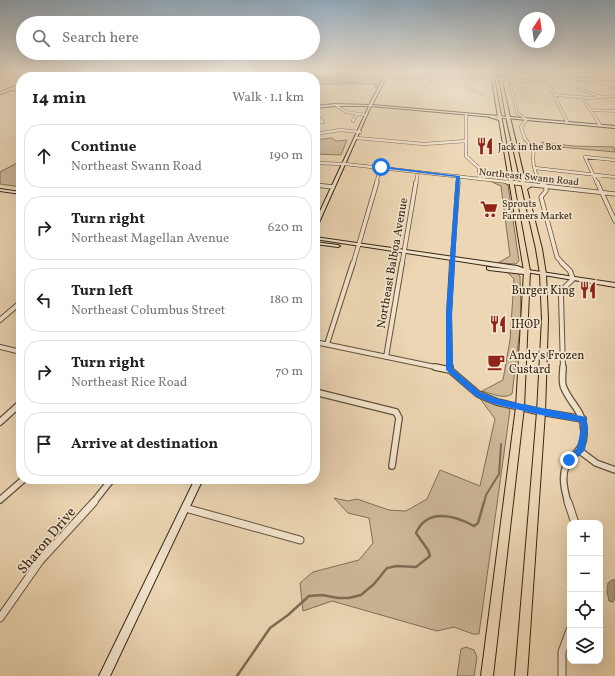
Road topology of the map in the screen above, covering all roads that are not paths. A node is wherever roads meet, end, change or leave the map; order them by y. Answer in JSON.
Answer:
{"nodes":[{"id":1,"x":504,"y":104,"type":"edge"},
{"id":2,"x":515,"y":104,"type":"edge"},
{"id":3,"x":559,"y":104,"type":"edge"},
{"id":4,"x":586,"y":104,"type":"edge"},
{"id":5,"x":337,"y":106,"type":"junction"},
{"id":6,"x":370,"y":106,"type":"junction"},
{"id":7,"x":320,"y":107,"type":"edge"},
{"id":8,"x":320,"y":107,"type":"edge"},
{"id":9,"x":590,"y":110,"type":"junction"},
{"id":10,"x":615,"y":111,"type":"edge"},
{"id":11,"x":357,"y":114,"type":"junction"},
{"id":12,"x":464,"y":114,"type":"junction"},
{"id":13,"x":366,"y":115,"type":"junction"},
{"id":14,"x":492,"y":116,"type":"junction"},
{"id":15,"x":507,"y":118,"type":"junction"},
{"id":16,"x":526,"y":119,"type":"junction"},
{"id":17,"x":353,"y":121,"type":"dead end"},
{"id":18,"x":547,"y":121,"type":"junction"},
{"id":19,"x":567,"y":122,"type":"junction"},
{"id":20,"x":600,"y":125,"type":"junction"},
{"id":21,"x":615,"y":127,"type":"edge"},
{"id":22,"x":360,"y":132,"type":"junction"},
{"id":23,"x":320,"y":133,"type":"edge"},
{"id":24,"x":357,"y":138,"type":"junction"},
{"id":25,"x":466,"y":141,"type":"junction"},
{"id":26,"x":615,"y":160,"type":"edge"},
{"id":27,"x":320,"y":163,"type":"edge"},
{"id":28,"x":345,"y":164,"type":"junction"},
{"id":29,"x":381,"y":167,"type":"junction"},
{"id":30,"x":535,"y":168,"type":"junction"},
{"id":31,"x":418,"y":172,"type":"junction"},
{"id":32,"x":594,"y":175,"type":"junction"},
{"id":33,"x":458,"y":176,"type":"junction"},
{"id":34,"x":615,"y":177,"type":"edge"},
{"id":35,"x":480,"y":179,"type":"junction"},
{"id":36,"x":512,"y":182,"type":"junction"},
{"id":37,"x":526,"y":184,"type":"junction"},
{"id":38,"x":320,"y":186,"type":"edge"},
{"id":39,"x":546,"y":186,"type":"junction"},
{"id":40,"x":0,"y":187,"type":"edge"},
{"id":41,"x":333,"y":187,"type":"junction"},
{"id":42,"x":16,"y":189,"type":"edge"},
{"id":43,"x":0,"y":190,"type":"edge"},
{"id":44,"x":16,"y":192,"type":"edge"},
{"id":45,"x":601,"y":192,"type":"junction"},
{"id":46,"x":615,"y":194,"type":"edge"},
{"id":47,"x":320,"y":216,"type":"edge"},
{"id":48,"x":615,"y":221,"type":"edge"},
{"id":49,"x":320,"y":239,"type":"edge"},
{"id":50,"x":320,"y":243,"type":"edge"},
{"id":51,"x":357,"y":246,"type":"junction"},
{"id":52,"x":403,"y":253,"type":"junction"},
{"id":53,"x":452,"y":260,"type":"junction"},
{"id":54,"x":527,"y":271,"type":"junction"},
{"id":55,"x":543,"y":274,"type":"junction"},
{"id":56,"x":573,"y":279,"type":"junction"},
{"id":57,"x":615,"y":285,"type":"edge"},
{"id":58,"x":16,"y":306,"type":"edge"},
{"id":59,"x":0,"y":320,"type":"edge"},
{"id":60,"x":320,"y":343,"type":"edge"},
{"id":61,"x":327,"y":344,"type":"junction"},
{"id":62,"x":3,"y":347,"type":"edge"},
{"id":63,"x":16,"y":351,"type":"edge"},
{"id":64,"x":0,"y":353,"type":"edge"},
{"id":65,"x":386,"y":357,"type":"junction"},
{"id":66,"x":450,"y":370,"type":"junction"},
{"id":67,"x":320,"y":393,"type":"edge"},
{"id":68,"x":520,"y":407,"type":"junction"},
{"id":69,"x":16,"y":408,"type":"edge"},
{"id":70,"x":541,"y":412,"type":"junction"},
{"id":71,"x":583,"y":419,"type":"junction"},
{"id":72,"x":0,"y":422,"type":"edge"},
{"id":73,"x":580,"y":451,"type":"junction"},
{"id":74,"x":392,"y":466,"type":"dead end"},
{"id":75,"x":615,"y":470,"type":"edge"},
{"id":76,"x":18,"y":484,"type":"edge"},
{"id":77,"x":108,"y":484,"type":"edge"},
{"id":78,"x":197,"y":484,"type":"edge"},
{"id":79,"x":0,"y":500,"type":"edge"},
{"id":80,"x":185,"y":508,"type":"junction"},
{"id":81,"x":574,"y":520,"type":"edge"},
{"id":82,"x":300,"y":540,"type":"dead end"},
{"id":83,"x":0,"y":618,"type":"edge"},
{"id":84,"x":567,"y":635,"type":"edge"},
{"id":85,"x":104,"y":676,"type":"edge"},
{"id":86,"x":487,"y":676,"type":"edge"},
{"id":87,"x":521,"y":676,"type":"edge"},
{"id":88,"x":562,"y":676,"type":"edge"}],
"edges":[{"from":1,"to":15,"type":"main road"},
{"from":2,"to":16,"type":"street"},
{"from":3,"to":19,"type":"street"},
{"from":4,"to":9,"type":"street"},
{"from":5,"to":6,"type":"street"},
{"from":5,"to":8,"type":"street"},
{"from":5,"to":11,"type":"street"},
{"from":6,"to":7,"type":"street"},
{"from":6,"to":12,"type":"street"},
{"from":6,"to":13,"type":"street"},
{"from":9,"to":10,"type":"street"},
{"from":9,"to":20,"type":"street"},
{"from":11,"to":13,"type":"street"},
{"from":11,"to":17,"type":"street"},
{"from":12,"to":14,"type":"street"},
{"from":12,"to":14,"type":"street"},
{"from":12,"to":25,"type":"street"},
{"from":13,"to":22,"type":"street"},
{"from":14,"to":15,"type":"main road"},
{"from":14,"to":15,"type":"main road"},
{"from":15,"to":16,"type":"street"},
{"from":15,"to":36,"type":"main road"},
{"from":15,"to":37,"type":"main road"},
{"from":16,"to":18,"type":"street"},
{"from":16,"to":30,"type":"street"},
{"from":18,"to":19,"type":"street"},
{"from":18,"to":20,"type":"street"},
{"from":19,"to":20,"type":"street"},
{"from":20,"to":21,"type":"street"},
{"from":22,"to":23,"type":"street"},
{"from":22,"to":24,"type":"street"},
{"from":24,"to":25,"type":"street"},
{"from":24,"to":28,"type":"street"},
{"from":25,"to":35,"type":"street"},
{"from":26,"to":32,"type":"street"},
{"from":27,"to":28,"type":"street","name":"Northeast Swann Road"},
{"from":28,"to":29,"type":"street","name":"Northeast Swann Road"},
{"from":28,"to":41,"type":"street"},
{"from":29,"to":31,"type":"street","name":"Northeast Swann Road"},
{"from":29,"to":51,"type":"street"},
{"from":30,"to":32,"type":"street"},
{"from":30,"to":39,"type":"street"},
{"from":31,"to":33,"type":"street","name":"Northeast Swann Road"},
{"from":31,"to":52,"type":"street","name":"Northeast Balboa Avenue"},
{"from":32,"to":34,"type":"street"},
{"from":32,"to":45,"type":"street"},
{"from":33,"to":35,"type":"street","name":"Northeast Swann Road"},
{"from":33,"to":53,"type":"street"},
{"from":35,"to":36,"type":"street","name":"Northeast Swann Road"},
{"from":36,"to":37,"type":"street","name":"Northeast Swann Road"},
{"from":36,"to":54,"type":"main road"},
{"from":37,"to":39,"type":"street","name":"Northeast Swann Road"},
{"from":37,"to":55,"type":"main road"},
{"from":38,"to":41,"type":"street"},
{"from":39,"to":45,"type":"street","name":"Northeast Swann Road"},
{"from":39,"to":56,"type":"street"},
{"from":40,"to":42,"type":"street"},
{"from":41,"to":47,"type":"street"},
{"from":43,"to":44,"type":"street"},
{"from":45,"to":46,"type":"street","name":"Northeast Swann Road"},
{"from":45,"to":48,"type":"street"},
{"from":49,"to":51,"type":"street"},
{"from":50,"to":51,"type":"street"},
{"from":51,"to":52,"type":"street"},
{"from":51,"to":61,"type":"street"},
{"from":52,"to":53,"type":"street"},
{"from":52,"to":65,"type":"street","name":"Northeast Balboa Avenue"},
{"from":53,"to":54,"type":"street"},
{"from":53,"to":66,"type":"street"},
{"from":54,"to":55,"type":"street"},
{"from":54,"to":68,"type":"main road"},
{"from":55,"to":56,"type":"street"},
{"from":55,"to":70,"type":"main road"},
{"from":56,"to":57,"type":"street"},
{"from":56,"to":71,"type":"street"},
{"from":58,"to":59,"type":"street"},
{"from":60,"to":61,"type":"street"},
{"from":61,"to":65,"type":"street"},
{"from":62,"to":63,"type":"street"},
{"from":62,"to":64,"type":"street"},
{"from":65,"to":66,"type":"street"},
{"from":66,"to":68,"type":"street"},
{"from":67,"to":74,"type":"street"},
{"from":68,"to":70,"type":"street"},
{"from":68,"to":86,"type":"main road"},
{"from":69,"to":72,"type":"street"},
{"from":70,"to":71,"type":"street"},
{"from":70,"to":87,"type":"main road"},
{"from":71,"to":73,"type":"street"},
{"from":73,"to":75,"type":"street"},
{"from":73,"to":81,"type":"street"},
{"from":76,"to":79,"type":"street"},
{"from":77,"to":83,"type":"street","name":"Sharon Drive"},
{"from":78,"to":80,"type":"street"},
{"from":80,"to":82,"type":"street"},
{"from":80,"to":85,"type":"street"},
{"from":84,"to":88,"type":"street"}]}
